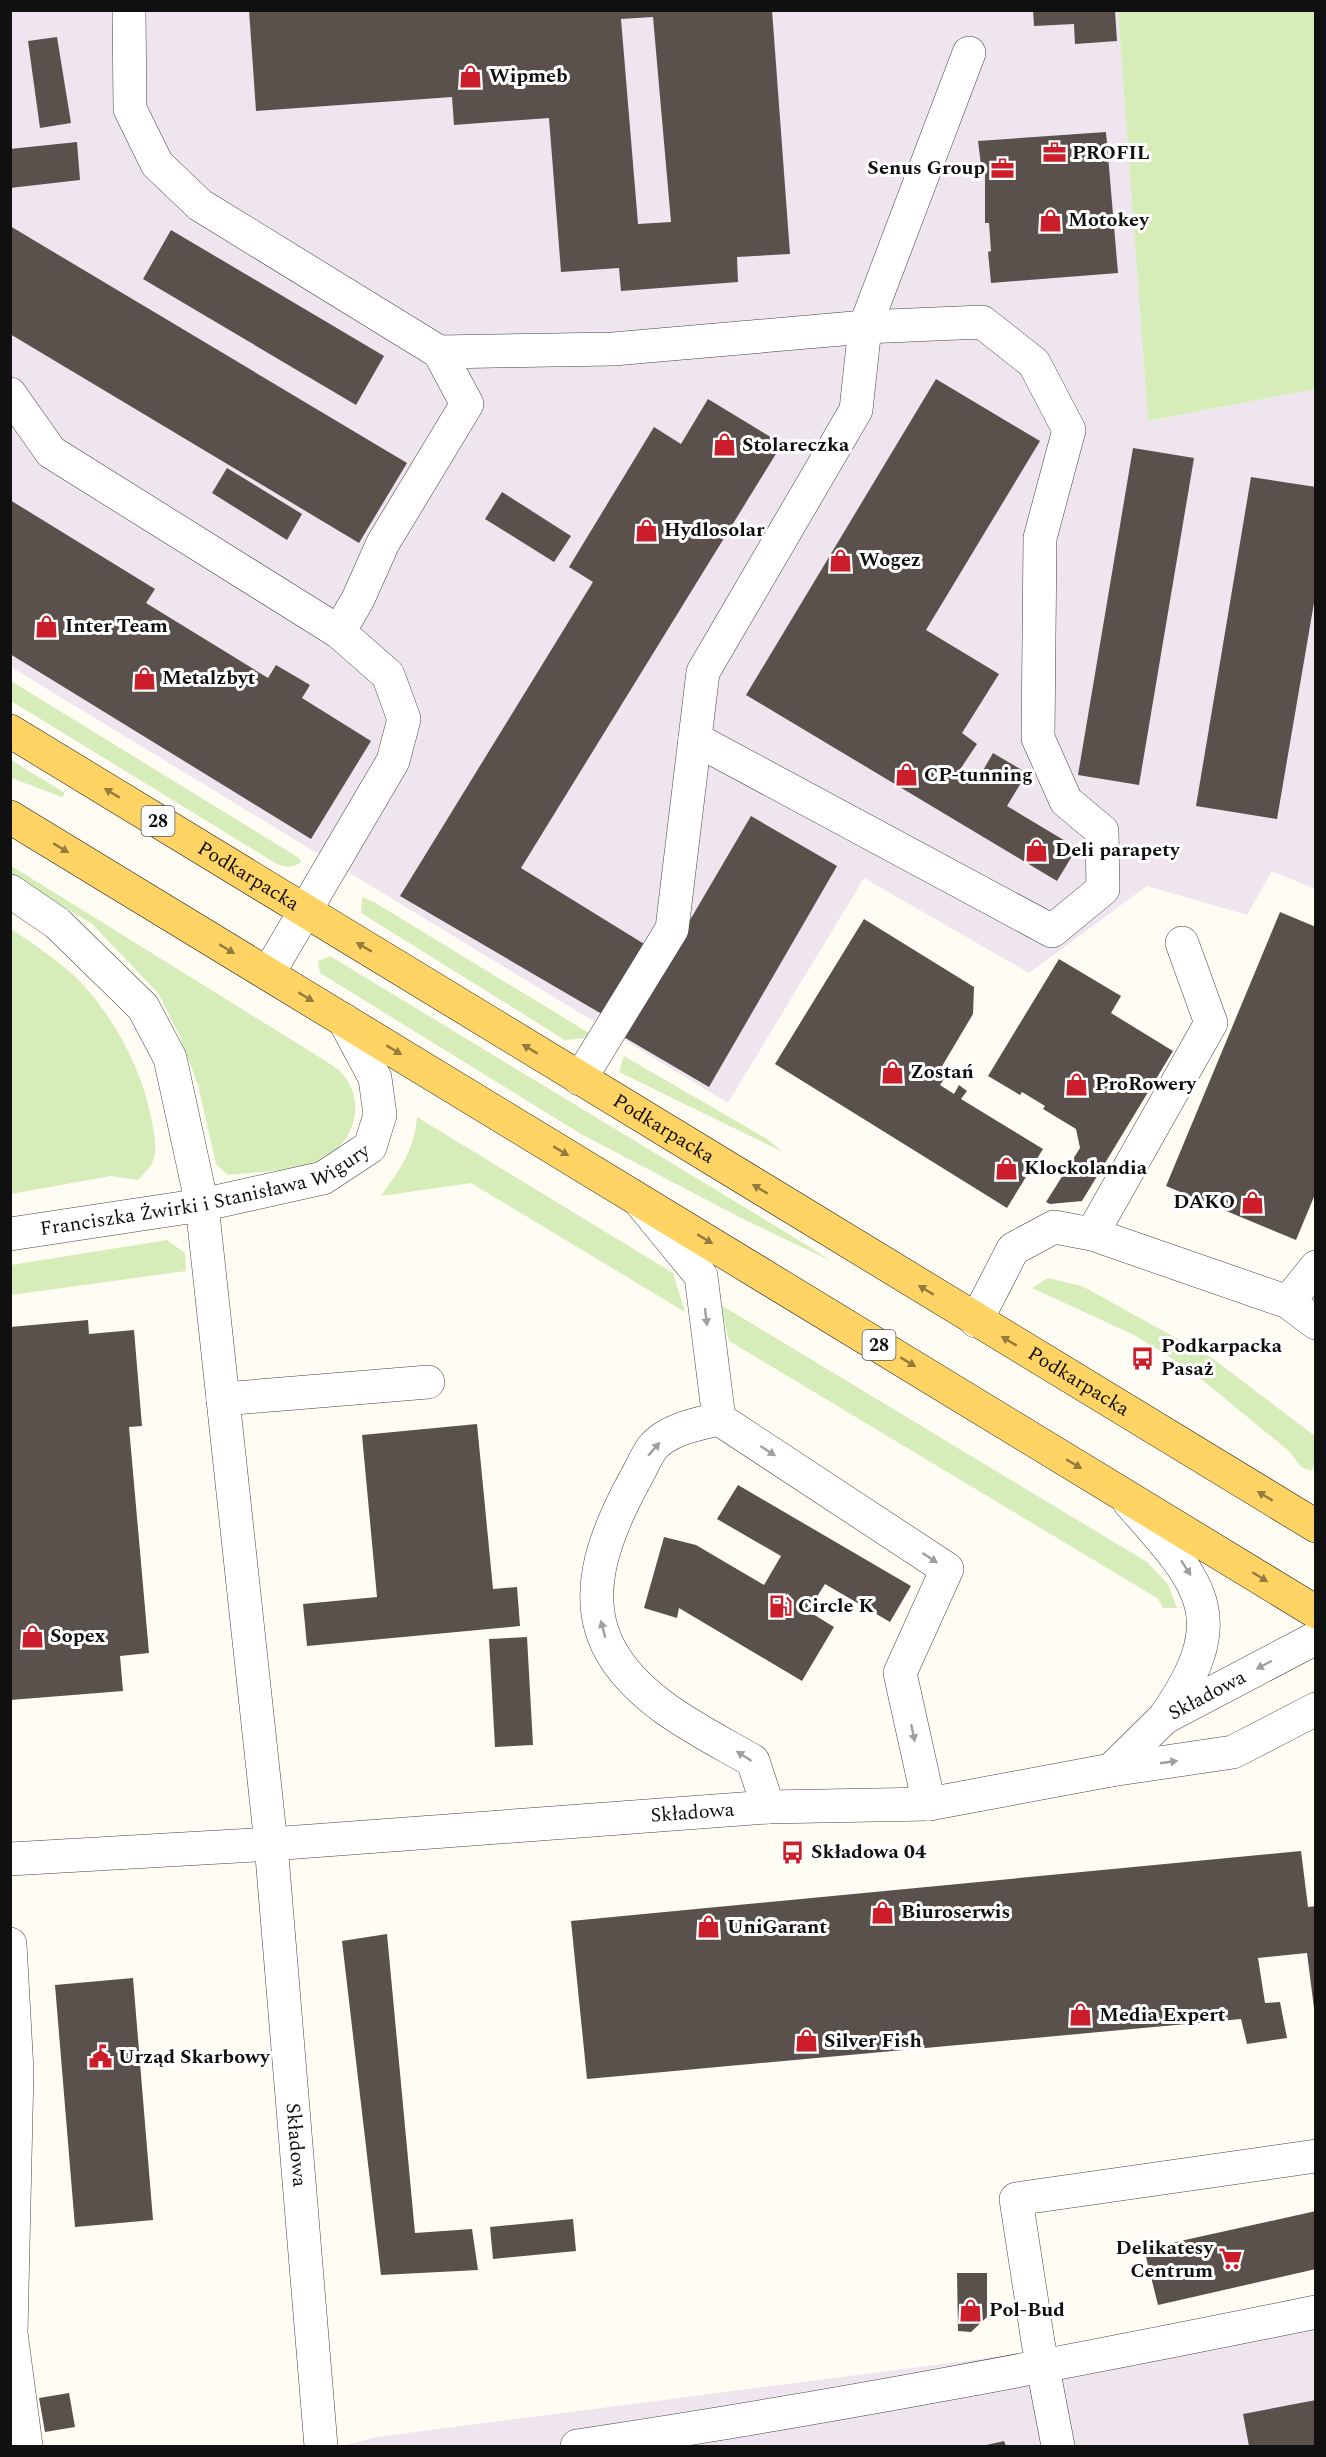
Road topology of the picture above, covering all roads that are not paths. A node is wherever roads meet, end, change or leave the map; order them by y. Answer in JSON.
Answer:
{"nodes":[{"id":1,"x":129,"y":10,"type":"edge"},
{"id":2,"x":969,"y":53,"type":"dead end"},
{"id":3,"x":865,"y":327,"type":"junction"},
{"id":4,"x":439,"y":352,"type":"junction"},
{"id":5,"x":10,"y":394,"type":"edge"},
{"id":6,"x":339,"y":632,"type":"junction"},
{"id":7,"x":10,"y":731,"type":"edge"},
{"id":8,"x":695,"y":739,"type":"junction"},
{"id":9,"x":10,"y":817,"type":"edge"},
{"id":10,"x":10,"y":891,"type":"edge"},
{"id":11,"x":306,"y":912,"type":"junction"},
{"id":12,"x":1182,"y":944,"type":"dead end"},
{"id":13,"x":268,"y":974,"type":"junction"},
{"id":14,"x":344,"y":1020,"type":"junction"},
{"id":15,"x":580,"y":1079,"type":"junction"},
{"id":16,"x":638,"y":1198,"type":"junction"},
{"id":17,"x":202,"y":1205,"type":"junction"},
{"id":18,"x":10,"y":1234,"type":"edge"},
{"id":19,"x":1092,"y":1234,"type":"junction"},
{"id":20,"x":1316,"y":1267,"type":"edge"},
{"id":21,"x":1288,"y":1302,"type":"junction"},
{"id":22,"x":976,"y":1321,"type":"junction"},
{"id":23,"x":1316,"y":1323,"type":"edge"},
{"id":24,"x":429,"y":1382,"type":"dead end"},
{"id":25,"x":223,"y":1398,"type":"junction"},
{"id":26,"x":719,"y":1419,"type":"junction"},
{"id":27,"x":1120,"y":1492,"type":"junction"},
{"id":28,"x":1316,"y":1526,"type":"edge"},
{"id":29,"x":1316,"y":1612,"type":"edge"},
{"id":30,"x":1316,"y":1638,"type":"edge"},
{"id":31,"x":1316,"y":1708,"type":"edge"},
{"id":32,"x":1164,"y":1718,"type":"junction"},
{"id":33,"x":1111,"y":1770,"type":"junction"},
{"id":34,"x":929,"y":1804,"type":"junction"},
{"id":35,"x":768,"y":1808,"type":"junction"},
{"id":36,"x":271,"y":1844,"type":"junction"},
{"id":37,"x":10,"y":1859,"type":"edge"},
{"id":38,"x":10,"y":1944,"type":"edge"},
{"id":39,"x":1316,"y":2156,"type":"edge"},
{"id":40,"x":1316,"y":2312,"type":"edge"},
{"id":41,"x":1042,"y":2368,"type":"junction"},
{"id":42,"x":738,"y":2434,"type":"edge"},
{"id":43,"x":26,"y":2446,"type":"edge"},
{"id":44,"x":321,"y":2446,"type":"edge"},
{"id":45,"x":577,"y":2446,"type":"edge"},
{"id":46,"x":1058,"y":2446,"type":"edge"}],
"edges":[{"from":1,"to":4,"type":"street"},
{"from":2,"to":3,"type":"street"},
{"from":3,"to":4,"type":"street"},
{"from":3,"to":8,"type":"street"},
{"from":3,"to":8,"type":"street"},
{"from":4,"to":6,"type":"street"},
{"from":5,"to":6,"type":"street"},
{"from":6,"to":11,"type":"street"},
{"from":11,"to":7,"type":"main road","name":"Podkarpacka","number":"28","one_way":true},
{"from":8,"to":15,"type":"street"},
{"from":9,"to":13,"type":"main road","number":"28","one_way":true},
{"from":10,"to":17,"type":"street"},
{"from":11,"to":13,"type":"street"},
{"from":15,"to":11,"type":"main road","name":"Podkarpacka","number":"28","one_way":true},
{"from":12,"to":19,"type":"street"},
{"from":13,"to":14,"type":"main road","number":"28","one_way":true},
{"from":14,"to":16,"type":"main road","number":"28","one_way":true},
{"from":14,"to":17,"type":"street","name":"Franciszka Żwirki i Stanisława Wigury"},
{"from":22,"to":15,"type":"main road","name":"Podkarpacka","number":"28","one_way":true},
{"from":16,"to":26,"type":"street","one_way":true},
{"from":16,"to":27,"type":"main road","number":"28","one_way":true},
{"from":17,"to":18,"type":"street","name":"Franciszka Żwirki i Stanisława Wigury"},
{"from":17,"to":25,"type":"street"},
{"from":19,"to":21,"type":"street"},
{"from":19,"to":22,"type":"street"},
{"from":20,"to":21,"type":"street"},
{"from":21,"to":23,"type":"street"},
{"from":28,"to":22,"type":"main road","name":"Podkarpacka","number":"28","one_way":true},
{"from":24,"to":25,"type":"street"},
{"from":25,"to":36,"type":"street"},
{"from":26,"to":34,"type":"street","one_way":true},
{"from":35,"to":26,"type":"street","one_way":true},
{"from":27,"to":29,"type":"main road","number":"28","one_way":true},
{"from":27,"to":32,"type":"street","one_way":true},
{"from":30,"to":32,"type":"street","name":"Składowa","one_way":true},
{"from":33,"to":31,"type":"street","name":"Składowa","one_way":true},
{"from":32,"to":33,"type":"street","name":"Składowa"},
{"from":33,"to":34,"type":"street","name":"Składowa"},
{"from":34,"to":35,"type":"street","name":"Składowa"},
{"from":35,"to":36,"type":"street","name":"Składowa"},
{"from":36,"to":37,"type":"street","name":"Składowa"},
{"from":36,"to":44,"type":"street","name":"Składowa"},
{"from":38,"to":43,"type":"street"},
{"from":39,"to":41,"type":"street"},
{"from":40,"to":41,"type":"street"},
{"from":41,"to":42,"type":"street"},
{"from":41,"to":46,"type":"street"},
{"from":42,"to":45,"type":"street"}]}
